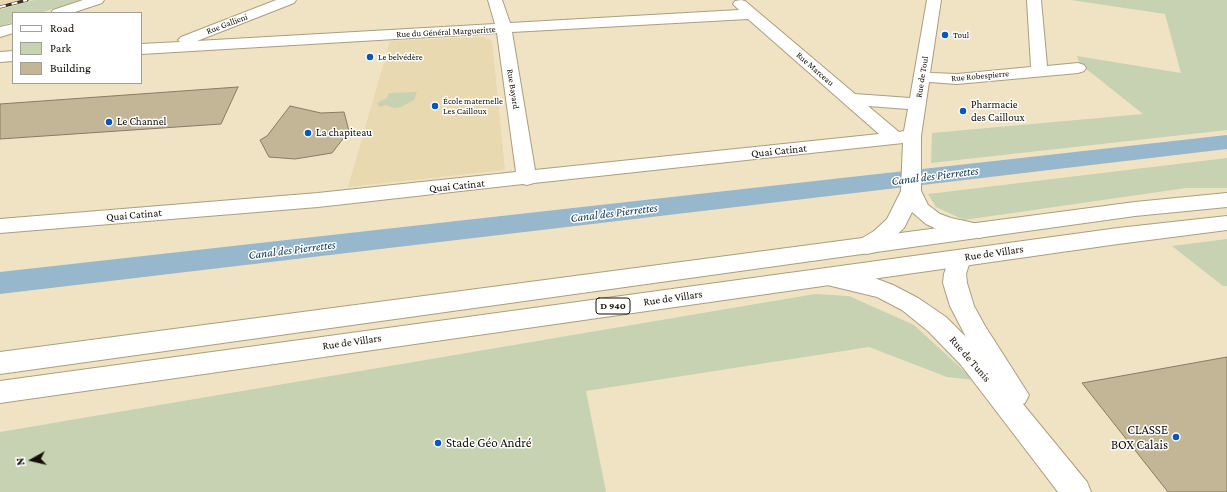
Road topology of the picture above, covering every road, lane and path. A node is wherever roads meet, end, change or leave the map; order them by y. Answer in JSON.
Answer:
{"nodes":[{"id":1,"x":97,"y":0,"type":"edge"},
{"id":2,"x":289,"y":0,"type":"edge"},
{"id":3,"x":495,"y":0,"type":"edge"},
{"id":4,"x":737,"y":0,"type":"edge"},
{"id":5,"x":934,"y":0,"type":"edge"},
{"id":6,"x":1034,"y":0,"type":"edge"},
{"id":7,"x":61,"y":12,"type":"edge"},
{"id":8,"x":751,"y":14,"type":"junction"},
{"id":9,"x":12,"y":28,"type":"edge"},
{"id":10,"x":504,"y":28,"type":"junction"},
{"id":11,"x":0,"y":32,"type":"edge"},
{"id":12,"x":166,"y":48,"type":"junction"},
{"id":13,"x":142,"y":49,"type":"edge"},
{"id":14,"x":12,"y":56,"type":"edge"},
{"id":15,"x":0,"y":57,"type":"edge"},
{"id":16,"x":1078,"y":68,"type":"dead end"},
{"id":17,"x":1039,"y":71,"type":"junction"},
{"id":18,"x":922,"y":76,"type":"junction"},
{"id":19,"x":850,"y":99,"type":"junction"},
{"id":20,"x":917,"y":104,"type":"junction"},
{"id":21,"x":906,"y":143,"type":"junction"},
{"id":22,"x":527,"y":179,"type":"junction"},
{"id":23,"x":911,"y":191,"type":"junction"},
{"id":24,"x":1227,"y":200,"type":"edge"},
{"id":25,"x":1227,"y":223,"type":"edge"},
{"id":26,"x":0,"y":226,"type":"edge"},
{"id":27,"x":979,"y":231,"type":"junction"},
{"id":28,"x":867,"y":246,"type":"junction"},
{"id":29,"x":960,"y":258,"type":"junction"},
{"id":30,"x":827,"y":277,"type":"junction"},
{"id":31,"x":0,"y":362,"type":"edge"},
{"id":32,"x":35,"y":387,"type":"junction"},
{"id":33,"x":0,"y":392,"type":"edge"},
{"id":34,"x":0,"y":396,"type":"edge"},
{"id":35,"x":1077,"y":492,"type":"edge"}],
"edges":[{"from":1,"to":7,"type":"street"},
{"from":2,"to":12,"type":"street","name":"Rue Gallieni"},
{"from":3,"to":10,"type":"street","name":"Rue Bayard"},
{"from":4,"to":8,"type":"street","name":"Rue Marceau"},
{"from":5,"to":18,"type":"street","name":"Rue de Toul"},
{"from":6,"to":17,"type":"street"},
{"from":8,"to":10,"type":"street","name":"Rue du Général Margueritte"},
{"from":8,"to":19,"type":"street","name":"Rue Marceau"},
{"from":9,"to":11,"type":"street"},
{"from":10,"to":12,"type":"street","name":"Rue du Général Margueritte"},
{"from":10,"to":22,"type":"street","name":"Rue Bayard"},
{"from":12,"to":13,"type":"street","name":"Rue du Général Margueritte"},
{"from":14,"to":15,"type":"street"},
{"from":16,"to":17,"type":"street","name":"Rue Robespierre"},
{"from":17,"to":18,"type":"street","name":"Rue Robespierre"},
{"from":18,"to":20,"type":"street","name":"Rue de Toul"},
{"from":19,"to":20,"type":"street"},
{"from":19,"to":21,"type":"street","name":"Rue Marceau"},
{"from":20,"to":21,"type":"street","name":"Rue de Toul"},
{"from":21,"to":22,"type":"street","name":"Quai Catinat"},
{"from":21,"to":23,"type":"street","name":"Rue de Toul"},
{"from":22,"to":26,"type":"street","name":"Quai Catinat"},
{"from":23,"to":27,"type":"street"},
{"from":23,"to":28,"type":"street"},
{"from":24,"to":27,"type":"street","number":"D 940"},
{"from":25,"to":29,"type":"street","name":"Rue de Villars","number":"D 940"},
{"from":27,"to":28,"type":"street","number":"D 940"},
{"from":28,"to":31,"type":"street","number":"D 940"},
{"from":29,"to":30,"type":"street","name":"Rue de Villars","number":"D 940"},
{"from":29,"to":35,"type":"street","name":"Rue de Tunis"},
{"from":30,"to":32,"type":"street","name":"Rue de Villars","number":"D 940"},
{"from":30,"to":35,"type":"street","name":"Rue de Tunis"},
{"from":32,"to":33,"type":"street","name":"Rue de Villars","number":"D 940"},
{"from":32,"to":34,"type":"street"}]}
